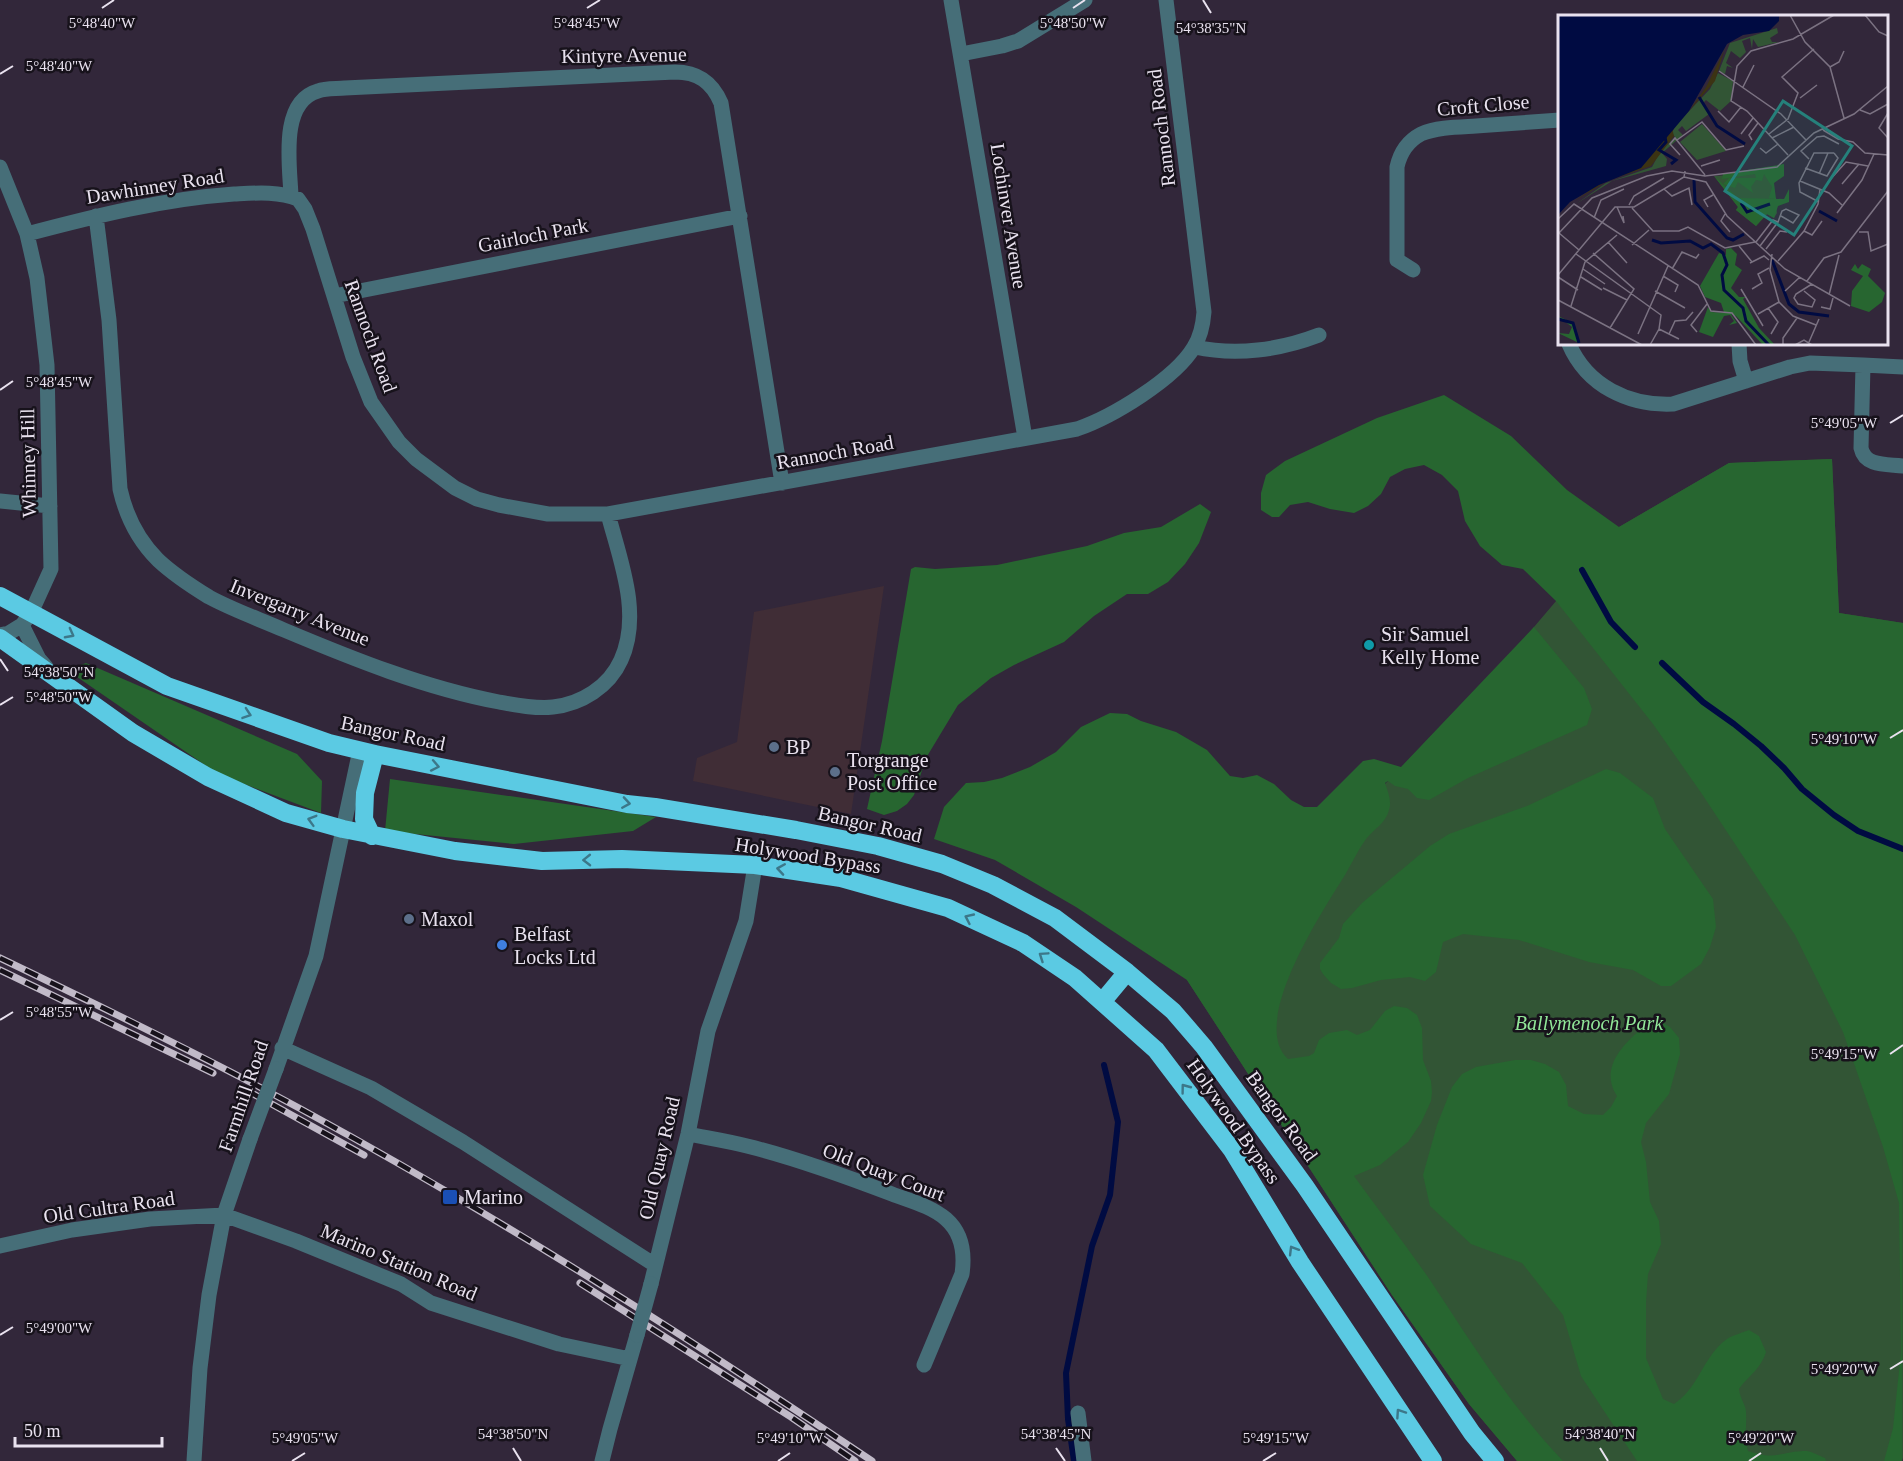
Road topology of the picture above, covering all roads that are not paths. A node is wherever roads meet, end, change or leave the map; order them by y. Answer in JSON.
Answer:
{"nodes":[{"id":1,"x":951,"y":0,"type":"edge"},
{"id":2,"x":1084,"y":0,"type":"edge"},
{"id":3,"x":1166,"y":0,"type":"edge"},
{"id":4,"x":961,"y":54,"type":"junction"},
{"id":5,"x":1558,"y":120,"type":"edge"},
{"id":6,"x":0,"y":167,"type":"edge"},
{"id":7,"x":291,"y":196,"type":"junction"},
{"id":8,"x":96,"y":216,"type":"junction"},
{"id":9,"x":740,"y":216,"type":"junction"},
{"id":10,"x":27,"y":234,"type":"junction"},
{"id":11,"x":1413,"y":270,"type":"dead end"},
{"id":12,"x":334,"y":296,"type":"junction"},
{"id":13,"x":1318,"y":335,"type":"dead end"},
{"id":14,"x":1570,"y":345,"type":"edge"},
{"id":15,"x":1739,"y":345,"type":"edge"},
{"id":16,"x":1195,"y":346,"type":"junction"},
{"id":17,"x":1863,"y":364,"type":"junction"},
{"id":18,"x":1903,"y":367,"type":"edge"},
{"id":19,"x":1746,"y":381,"type":"junction"},
{"id":20,"x":1025,"y":438,"type":"junction"},
{"id":21,"x":1903,"y":466,"type":"edge"},
{"id":22,"x":782,"y":483,"type":"junction"},
{"id":23,"x":0,"y":501,"type":"edge"},
{"id":24,"x":50,"y":506,"type":"junction"},
{"id":25,"x":608,"y":514,"type":"junction"},
{"id":26,"x":0,"y":596,"type":"edge"},
{"id":27,"x":26,"y":619,"type":"junction"},
{"id":28,"x":0,"y":637,"type":"edge"},
{"id":29,"x":54,"y":677,"type":"junction"},
{"id":30,"x":368,"y":752,"type":"junction"},
{"id":31,"x":344,"y":829,"type":"junction"},
{"id":32,"x":372,"y":836,"type":"junction"},
{"id":33,"x":755,"y":865,"type":"junction"},
{"id":34,"x":1127,"y":972,"type":"junction"},
{"id":35,"x":1102,"y":1002,"type":"junction"},
{"id":36,"x":282,"y":1048,"type":"junction"},
{"id":37,"x":688,"y":1134,"type":"junction"},
{"id":38,"x":224,"y":1215,"type":"junction"},
{"id":39,"x":0,"y":1246,"type":"edge"},
{"id":40,"x":655,"y":1265,"type":"junction"},
{"id":41,"x":630,"y":1359,"type":"junction"},
{"id":42,"x":924,"y":1365,"type":"dead end"},
{"id":43,"x":1078,"y":1413,"type":"dead end"},
{"id":44,"x":194,"y":1461,"type":"edge"},
{"id":45,"x":603,"y":1461,"type":"edge"},
{"id":46,"x":1084,"y":1461,"type":"edge"},
{"id":47,"x":1433,"y":1461,"type":"edge"},
{"id":48,"x":1495,"y":1461,"type":"edge"}],
"edges":[{"from":1,"to":4,"type":"street","name":"Lochinver Avenue"},
{"from":2,"to":4,"type":"street"},
{"from":3,"to":16,"type":"street","name":"Rannoch Road"},
{"from":4,"to":20,"type":"street","name":"Lochinver Avenue"},
{"from":5,"to":11,"type":"street","name":"Croft Close"},
{"from":6,"to":10,"type":"street","name":"Whinney Hill"},
{"from":7,"to":8,"type":"street","name":"Dawhinney Road"},
{"from":7,"to":9,"type":"street","name":"Kintyre Avenue"},
{"from":7,"to":12,"type":"street","name":"Rannoch Road"},
{"from":8,"to":10,"type":"street","name":"Dawhinney Road"},
{"from":8,"to":25,"type":"street","name":"Invergarry Avenue"},
{"from":9,"to":12,"type":"street","name":"Gairloch Park"},
{"from":9,"to":22,"type":"street","name":"Kintyre Avenue"},
{"from":10,"to":24,"type":"street","name":"Whinney Hill"},
{"from":12,"to":25,"type":"street","name":"Rannoch Road"},
{"from":13,"to":16,"type":"street"},
{"from":14,"to":19,"type":"street"},
{"from":15,"to":19,"type":"street"},
{"from":16,"to":20,"type":"street","name":"Rannoch Road"},
{"from":17,"to":18,"type":"street"},
{"from":17,"to":19,"type":"street"},
{"from":17,"to":21,"type":"street"},
{"from":20,"to":22,"type":"street","name":"Rannoch Road"},
{"from":22,"to":25,"type":"street","name":"Rannoch Road"},
{"from":23,"to":24,"type":"street"},
{"from":24,"to":27,"type":"street","name":"Whinney Hill"},
{"from":26,"to":27,"type":"highway","name":"Bangor Road"},
{"from":27,"to":28,"type":"street"},
{"from":27,"to":29,"type":"street"},
{"from":27,"to":30,"type":"highway","name":"Bangor Road","one_way":true},
{"from":28,"to":29,"type":"highway","name":"Holywood Bypass"},
{"from":31,"to":29,"type":"highway","name":"Holywood Bypass","one_way":true},
{"from":30,"to":31,"type":"street","name":"Farmhill Road"},
{"from":30,"to":32,"type":"highway"},
{"from":30,"to":34,"type":"highway","name":"Bangor Road","one_way":true},
{"from":31,"to":32,"type":"highway","name":"Holywood Bypass"},
{"from":31,"to":36,"type":"street","name":"Farmhill Road"},
{"from":33,"to":32,"type":"highway","name":"Holywood Bypass","one_way":true},
{"from":35,"to":33,"type":"highway","name":"Holywood Bypass","one_way":true},
{"from":33,"to":37,"type":"street","name":"Old Quay Road"},
{"from":34,"to":35,"type":"highway"},
{"from":34,"to":48,"type":"highway","name":"Bangor Road"},
{"from":47,"to":35,"type":"highway","name":"Holywood Bypass","one_way":true},
{"from":36,"to":38,"type":"street","name":"Farmhill Road","bridge":true},
{"from":36,"to":40,"type":"street"},
{"from":37,"to":40,"type":"street","name":"Old Quay Road"},
{"from":37,"to":42,"type":"street","name":"Old Quay Court"},
{"from":38,"to":39,"type":"street","name":"Old Cultra Road"},
{"from":38,"to":41,"type":"street","name":"Marino Station Road"},
{"from":38,"to":44,"type":"street","name":"Farmhill Road"},
{"from":40,"to":41,"type":"street","name":"Old Quay Road","bridge":true},
{"from":41,"to":45,"type":"street","name":"Old Quay Road"},
{"from":43,"to":46,"type":"street"}]}
